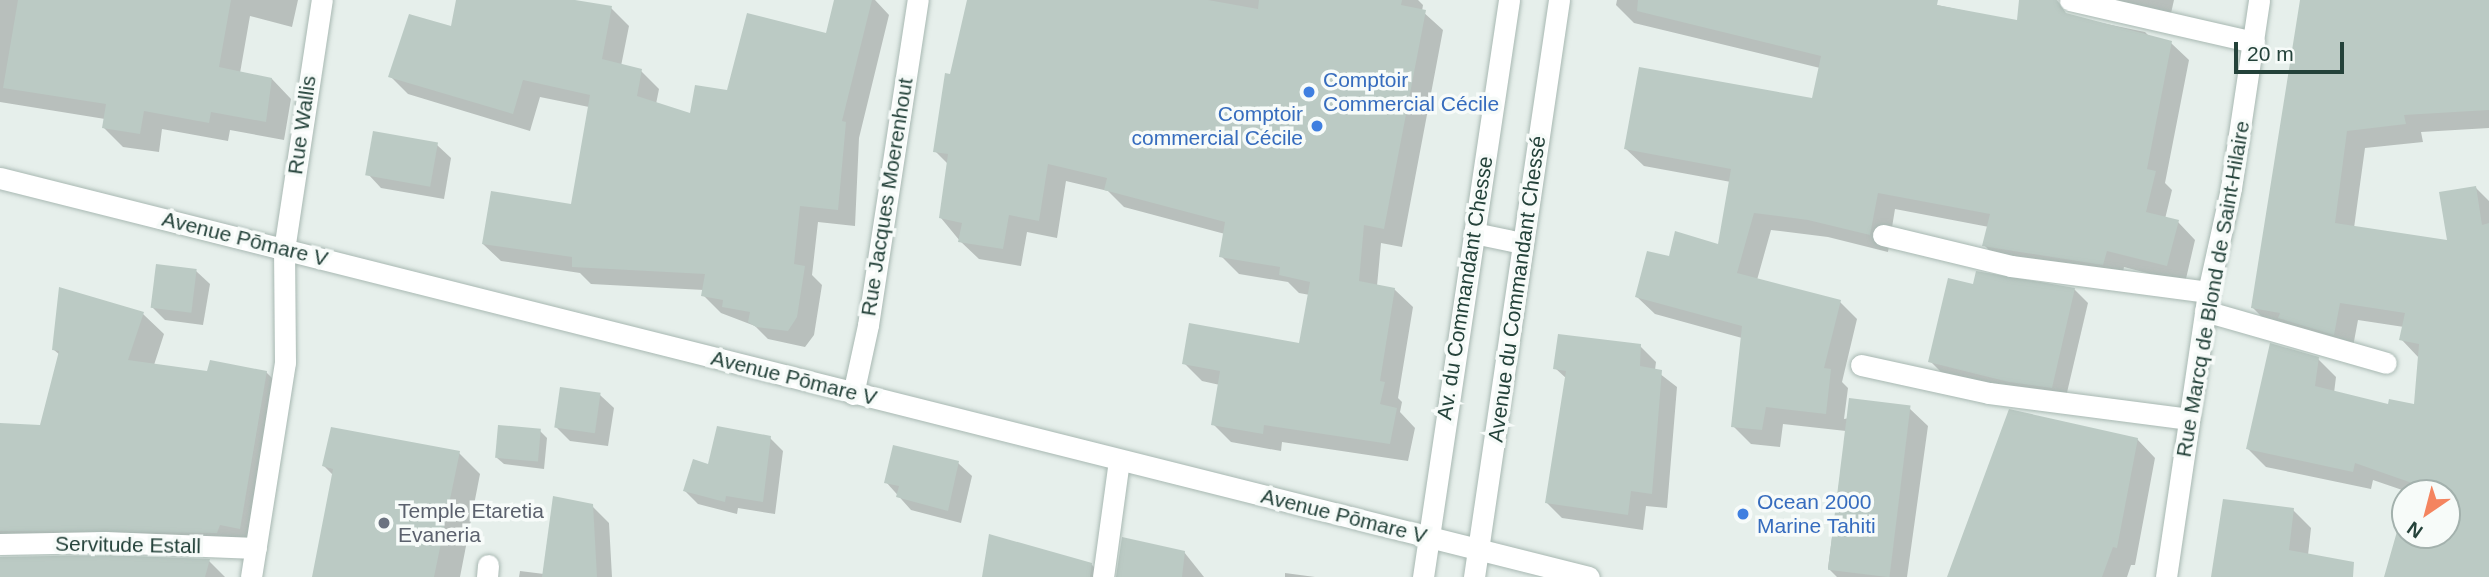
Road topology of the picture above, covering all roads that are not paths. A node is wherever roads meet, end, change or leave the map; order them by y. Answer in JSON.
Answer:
{"nodes":[{"id":1,"x":321,"y":0,"type":"edge"},
{"id":2,"x":918,"y":0,"type":"edge"},
{"id":3,"x":1509,"y":0,"type":"edge"},
{"id":4,"x":1559,"y":0,"type":"edge"},
{"id":5,"x":2070,"y":0,"type":"edge"},
{"id":6,"x":2259,"y":0,"type":"edge"},
{"id":7,"x":2254,"y":41,"type":"junction"},
{"id":8,"x":0,"y":178,"type":"edge"},
{"id":9,"x":1474,"y":233,"type":"junction"},
{"id":10,"x":1883,"y":235,"type":"dead end"},
{"id":11,"x":1522,"y":243,"type":"junction"},
{"id":12,"x":284,"y":250,"type":"junction"},
{"id":13,"x":2206,"y":302,"type":"junction"},
{"id":14,"x":2386,"y":363,"type":"dead end"},
{"id":15,"x":1861,"y":365,"type":"dead end"},
{"id":16,"x":853,"y":394,"type":"junction"},
{"id":17,"x":2189,"y":419,"type":"junction"},
{"id":18,"x":1119,"y":460,"type":"junction"},
{"id":19,"x":1428,"y":537,"type":"junction"},
{"id":20,"x":0,"y":544,"type":"edge"},
{"id":21,"x":256,"y":548,"type":"junction"},
{"id":22,"x":1478,"y":549,"type":"junction"},
{"id":23,"x":251,"y":577,"type":"edge"},
{"id":24,"x":1102,"y":577,"type":"edge"},
{"id":25,"x":1423,"y":577,"type":"edge"},
{"id":26,"x":1474,"y":577,"type":"edge"},
{"id":27,"x":1589,"y":577,"type":"edge"},
{"id":28,"x":2166,"y":577,"type":"edge"}],
"edges":[{"from":1,"to":12,"type":"street","name":"Rue Wallis"},
{"from":2,"to":16,"type":"street","name":"Rue Jacques Moerenhout"},
{"from":3,"to":9,"type":"street","name":"Av. du Commandant Chesse"},
{"from":4,"to":11,"type":"street","name":"Avenue du Commandant Chessé"},
{"from":5,"to":7,"type":"street"},
{"from":6,"to":7,"type":"street","name":"Rue Marcq de Blond de Saint-Hilaire"},
{"from":7,"to":13,"type":"street","name":"Rue Marcq de Blond de Saint-Hilaire"},
{"from":8,"to":12,"type":"street","name":"Avenue Pōmare V"},
{"from":9,"to":11,"type":"street"},
{"from":9,"to":19,"type":"street","name":"Av. du Commandant Chesse"},
{"from":10,"to":13,"type":"street"},
{"from":11,"to":22,"type":"street","name":"Avenue du Commandant Chessé"},
{"from":12,"to":16,"type":"street","name":"Avenue Pōmare V"},
{"from":12,"to":21,"type":"street","name":"Rue Wallis"},
{"from":13,"to":14,"type":"street"},
{"from":13,"to":17,"type":"street","name":"Rue Marcq de Blond de Saint-Hilaire"},
{"from":15,"to":17,"type":"street"},
{"from":16,"to":18,"type":"street","name":"Avenue Pōmare V"},
{"from":17,"to":28,"type":"street","name":"Rue Marcq de Blond de Saint-Hilaire"},
{"from":18,"to":19,"type":"street","name":"Avenue Pōmare V"},
{"from":18,"to":24,"type":"street"},
{"from":19,"to":22,"type":"street","name":"Avenue Pōmare V"},
{"from":19,"to":25,"type":"street","name":"Av. du Commandant Chesse"},
{"from":20,"to":21,"type":"street","name":"Servitude Estall"},
{"from":21,"to":23,"type":"street","name":"Rue Wallis"},
{"from":22,"to":26,"type":"street","name":"Avenue du Commandant Chessé"},
{"from":22,"to":27,"type":"street","name":"Avenue Pōmare V"}]}
